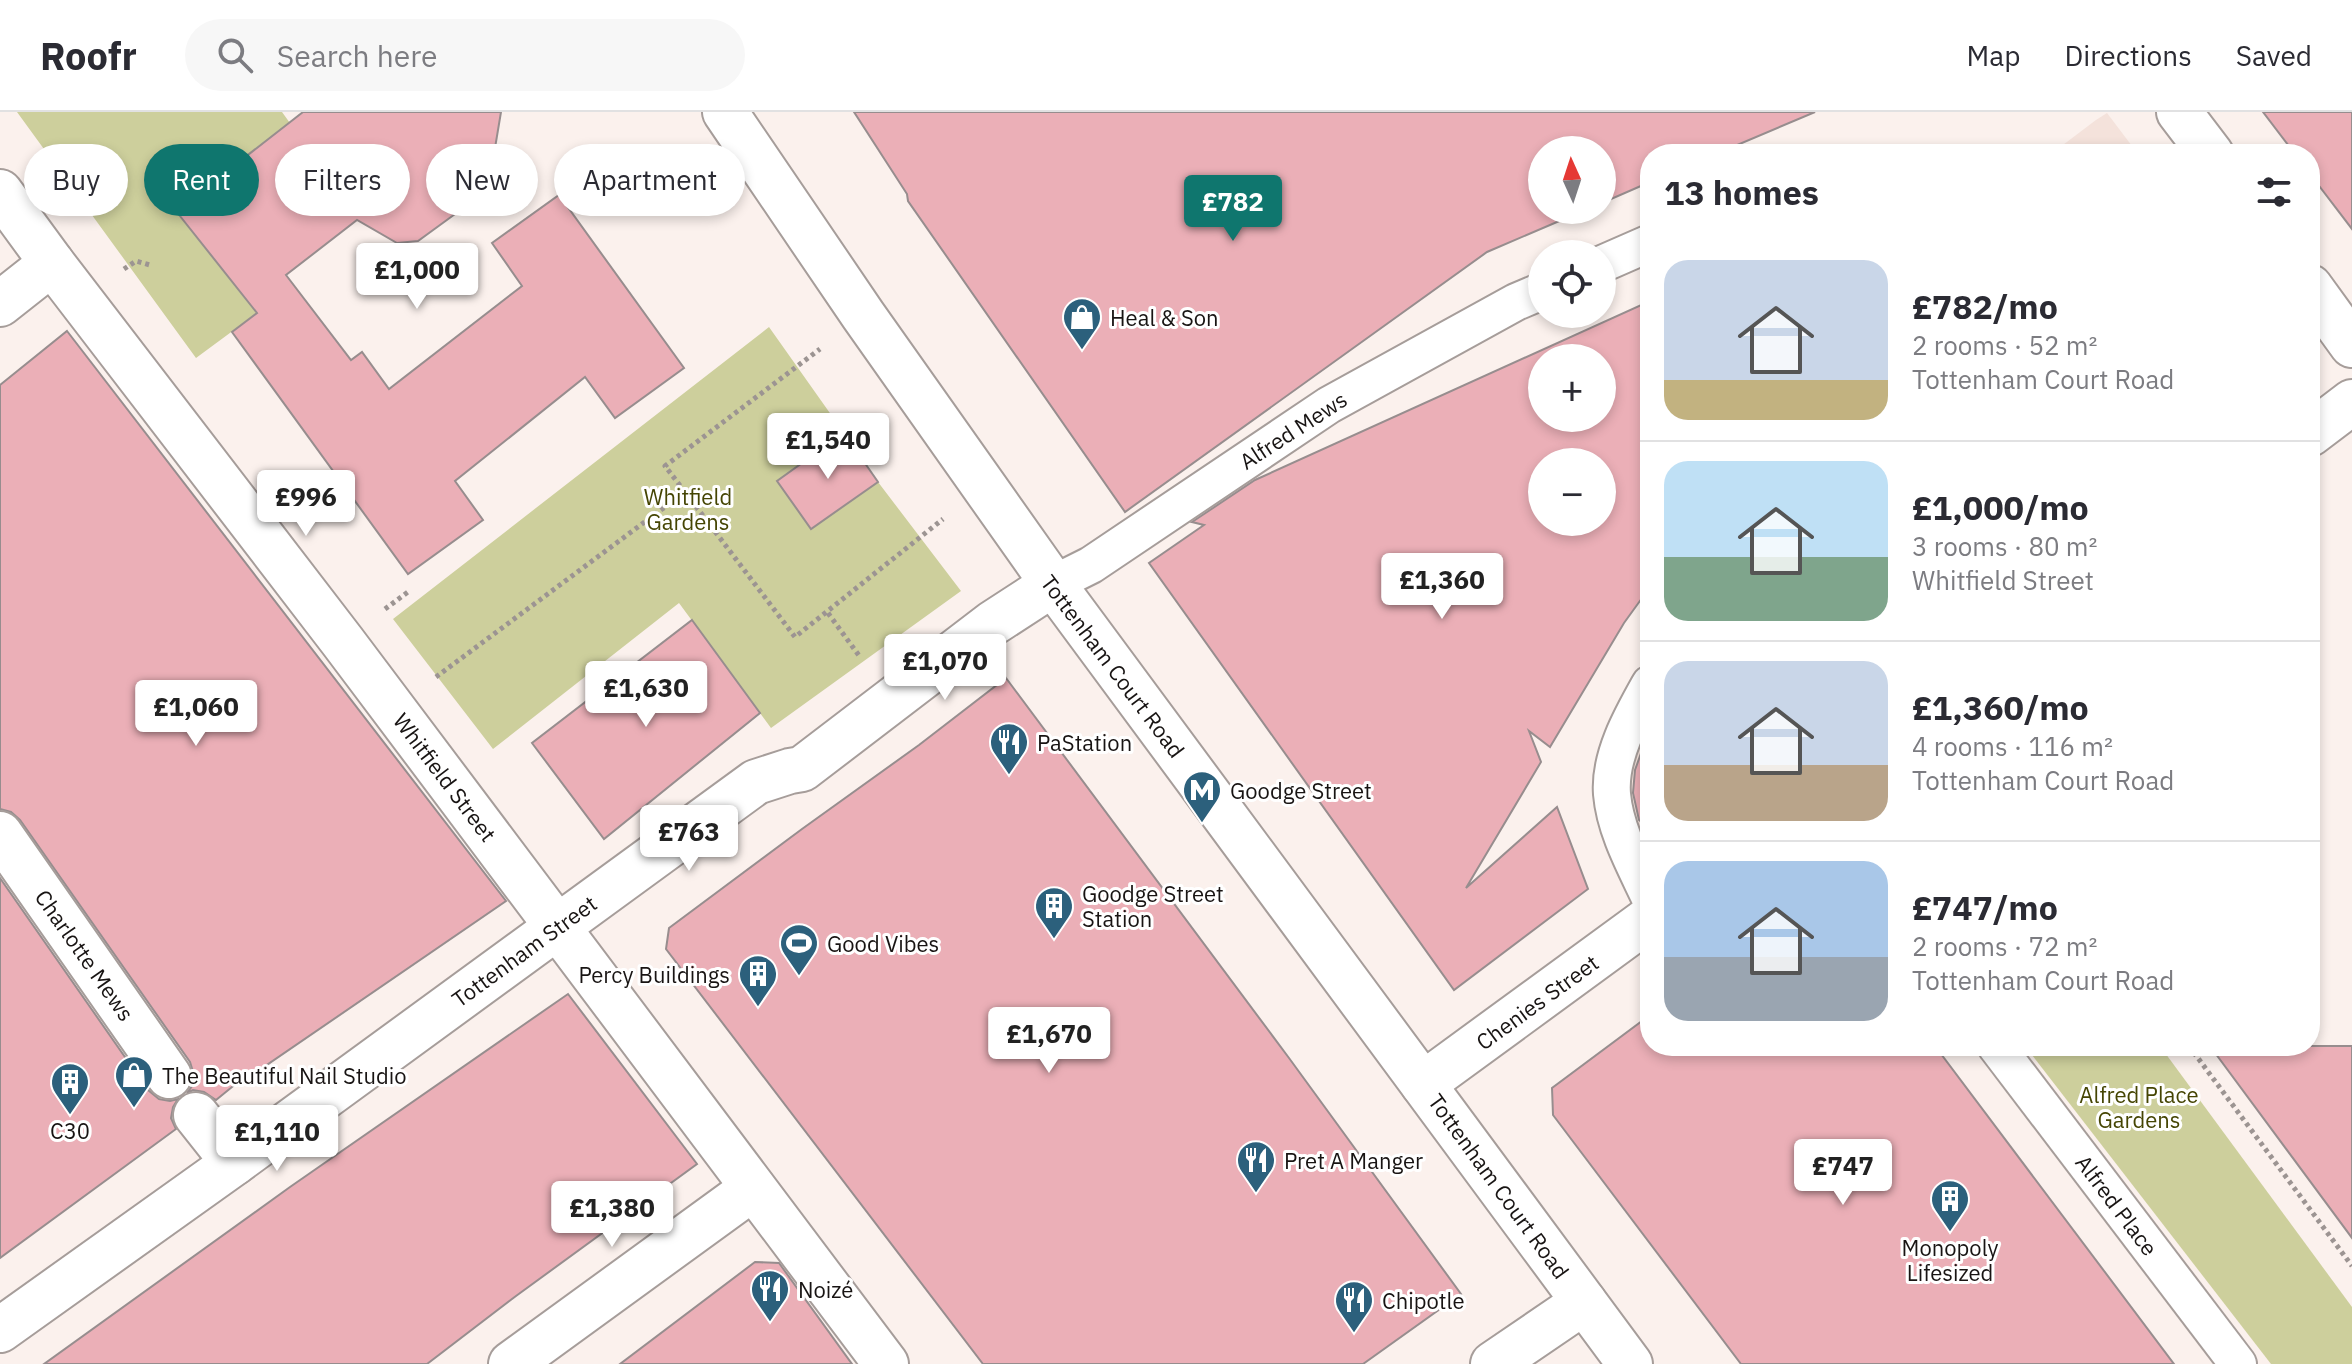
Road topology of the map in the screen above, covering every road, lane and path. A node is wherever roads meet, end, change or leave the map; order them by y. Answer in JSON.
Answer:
{"nodes":[{"id":1,"x":725,"y":112,"type":"edge"},
{"id":2,"x":2179,"y":112,"type":"edge"},
{"id":3,"x":2203,"y":144,"type":"edge"},
{"id":4,"x":0,"y":192,"type":"edge"},
{"id":5,"x":1640,"y":247,"type":"edge"},
{"id":6,"x":1616,"y":258,"type":"edge"},
{"id":7,"x":52,"y":263,"type":"junction"},
{"id":8,"x":1528,"y":297,"type":"edge"},
{"id":9,"x":2320,"y":301,"type":"edge"},
{"id":10,"x":0,"y":304,"type":"edge"},
{"id":11,"x":2352,"y":345,"type":"edge"},
{"id":12,"x":797,"y":367,"type":"dead end"},
{"id":13,"x":2352,"y":402,"type":"edge"},
{"id":14,"x":2320,"y":426,"type":"edge"},
{"id":15,"x":982,"y":487,"type":"junction"},
{"id":16,"x":685,"y":492,"type":"junction"},
{"id":17,"x":1053,"y":584,"type":"junction"},
{"id":18,"x":408,"y":592,"type":"dead end"},
{"id":19,"x":385,"y":609,"type":"dead end"},
{"id":20,"x":1640,"y":702,"type":"edge"},
{"id":21,"x":394,"y":709,"type":"junction"},
{"id":22,"x":0,"y":834,"type":"edge"},
{"id":23,"x":1640,"y":877,"type":"edge"},
{"id":24,"x":1640,"y":925,"type":"edge"},
{"id":25,"x":557,"y":926,"type":"junction"},
{"id":26,"x":2004,"y":1056,"type":"edge"},
{"id":27,"x":2196,"y":1056,"type":"edge"},
{"id":28,"x":169,"y":1076,"type":"dead end"},
{"id":29,"x":1423,"y":1084,"type":"junction"},
{"id":30,"x":196,"y":1115,"type":"dead end"},
{"id":31,"x":234,"y":1163,"type":"junction"},
{"id":32,"x":753,"y":1188,"type":"junction"},
{"id":33,"x":2352,"y":1266,"type":"edge"},
{"id":34,"x":1584,"y":1302,"type":"junction"},
{"id":35,"x":0,"y":1330,"type":"edge"},
{"id":36,"x":511,"y":1364,"type":"edge"},
{"id":37,"x":886,"y":1364,"type":"edge"},
{"id":38,"x":1493,"y":1364,"type":"edge"},
{"id":39,"x":1630,"y":1364,"type":"edge"},
{"id":40,"x":2238,"y":1364,"type":"edge"}],
"edges":[{"from":1,"to":15,"type":"street","name":"Tottenham Court Road"},
{"from":2,"to":3,"type":"street"},
{"from":4,"to":7,"type":"street","name":"Whitfield Street"},
{"from":5,"to":6,"type":"lane"},
{"from":7,"to":10,"type":"street"},
{"from":7,"to":21,"type":"street","name":"Whitfield Street"},
{"from":8,"to":17,"type":"lane","name":"Alfred Mews"},
{"from":9,"to":11,"type":"street"},
{"from":12,"to":16,"type":"path"},
{"from":13,"to":14,"type":"street"},
{"from":15,"to":16,"type":"path"},
{"from":15,"to":17,"type":"street","name":"Tottenham Court Road"},
{"from":16,"to":21,"type":"path"},
{"from":17,"to":25,"type":"street","name":"Tottenham Street"},
{"from":17,"to":29,"type":"street","name":"Tottenham Court Road"},
{"from":18,"to":19,"type":"path"},
{"from":20,"to":23,"type":"lane"},
{"from":21,"to":25,"type":"street","name":"Whitfield Street"},
{"from":22,"to":28,"type":"street","name":"Charlotte Mews"},
{"from":24,"to":29,"type":"street","name":"Chenies Street"},
{"from":25,"to":31,"type":"street","name":"Tottenham Street"},
{"from":25,"to":32,"type":"street","name":"Whitfield Street"},
{"from":26,"to":40,"type":"lane","name":"Alfred Place"},
{"from":27,"to":33,"type":"path"},
{"from":29,"to":34,"type":"street","name":"Tottenham Court Road"},
{"from":30,"to":31,"type":"street"},
{"from":31,"to":35,"type":"street","name":"Tottenham Street"},
{"from":32,"to":36,"type":"street"},
{"from":32,"to":37,"type":"street","name":"Whitfield Street"},
{"from":34,"to":38,"type":"street"},
{"from":34,"to":39,"type":"street","name":"Tottenham Court Road"}]}
